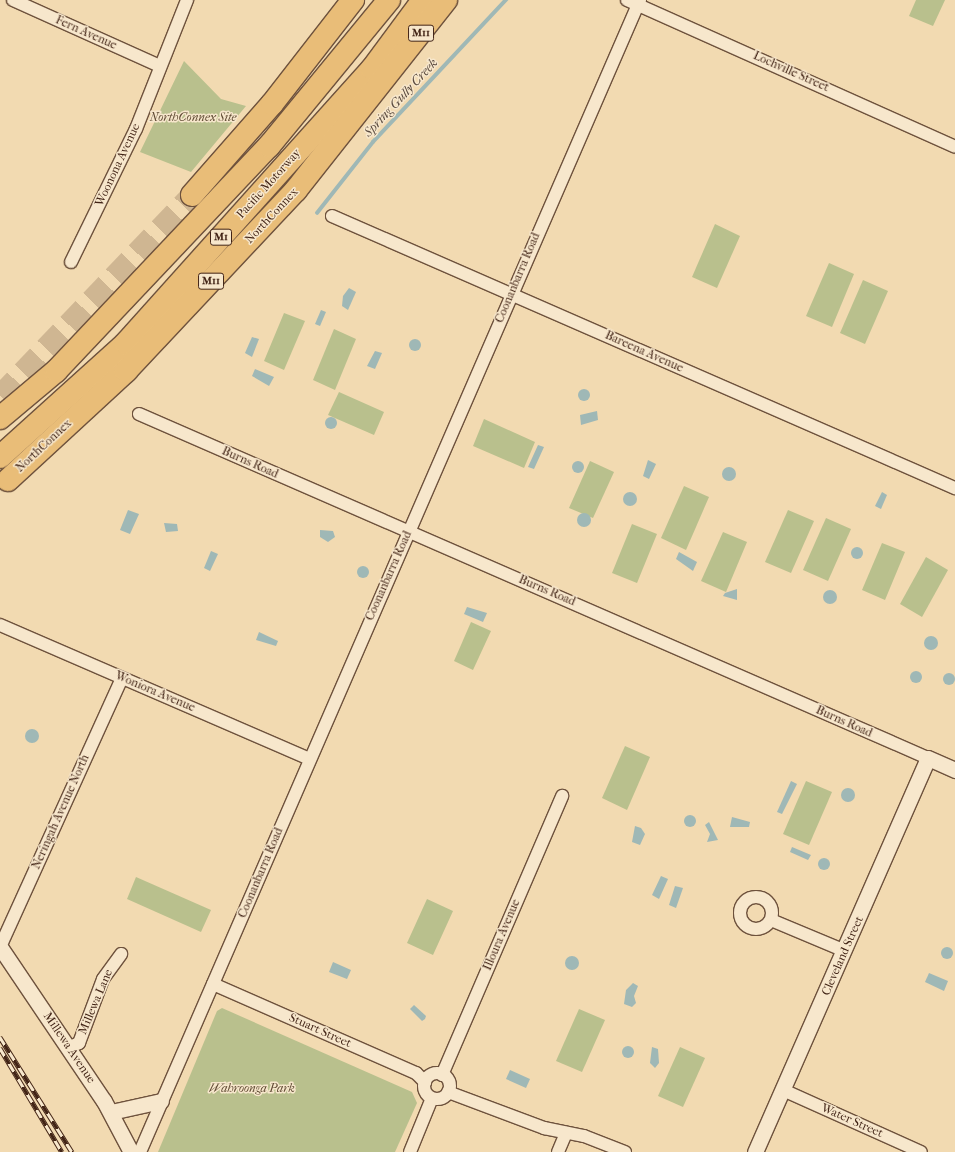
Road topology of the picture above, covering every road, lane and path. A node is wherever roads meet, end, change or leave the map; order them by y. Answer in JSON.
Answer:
{"nodes":[{"id":1,"x":13,"y":0,"type":"edge"},
{"id":2,"x":188,"y":0,"type":"edge"},
{"id":3,"x":353,"y":0,"type":"edge"},
{"id":4,"x":389,"y":0,"type":"edge"},
{"id":5,"x":423,"y":0,"type":"edge"},
{"id":6,"x":446,"y":0,"type":"edge"},
{"id":7,"x":635,"y":2,"type":"edge"},
{"id":8,"x":160,"y":66,"type":"junction"},
{"id":9,"x":955,"y":147,"type":"edge"},
{"id":10,"x":192,"y":195,"type":"tunnel mouth"},
{"id":11,"x":332,"y":216,"type":"dead end"},
{"id":12,"x":71,"y":262,"type":"dead end"},
{"id":13,"x":511,"y":294,"type":"junction"},
{"id":14,"x":139,"y":414,"type":"dead end"},
{"id":15,"x":0,"y":418,"type":"edge"},
{"id":16,"x":0,"y":457,"type":"edge"},
{"id":17,"x":8,"y":480,"type":"dead end"},
{"id":18,"x":955,"y":488,"type":"edge"},
{"id":19,"x":409,"y":531,"type":"junction"},
{"id":20,"x":0,"y":625,"type":"edge"},
{"id":21,"x":122,"y":678,"type":"junction"},
{"id":22,"x":928,"y":758,"type":"junction"},
{"id":23,"x":309,"y":759,"type":"junction"},
{"id":24,"x":955,"y":770,"type":"edge"},
{"id":25,"x":562,"y":796,"type":"dead end"},
{"id":26,"x":771,"y":920,"type":"dead end"},
{"id":27,"x":0,"y":947,"type":"edge"},
{"id":28,"x":845,"y":951,"type":"junction"},
{"id":29,"x":121,"y":954,"type":"dead end"},
{"id":30,"x":213,"y":984,"type":"junction"},
{"id":31,"x":70,"y":1047,"type":"junction"},
{"id":32,"x":442,"y":1075,"type":"junction"},
{"id":33,"x":425,"y":1082,"type":"junction"},
{"id":34,"x":783,"y":1090,"type":"junction"},
{"id":35,"x":448,"y":1092,"type":"junction"},
{"id":36,"x":432,"y":1098,"type":"junction"},
{"id":37,"x":161,"y":1102,"type":"junction"},
{"id":38,"x":111,"y":1112,"type":"junction"},
{"id":39,"x":566,"y":1133,"type":"junction"},
{"id":40,"x":130,"y":1152,"type":"edge"},
{"id":41,"x":140,"y":1152,"type":"edge"},
{"id":42,"x":410,"y":1152,"type":"edge"},
{"id":43,"x":558,"y":1152,"type":"edge"},
{"id":44,"x":625,"y":1152,"type":"edge"},
{"id":45,"x":755,"y":1152,"type":"edge"},
{"id":46,"x":921,"y":1152,"type":"edge"}],
"edges":[{"from":1,"to":8,"type":"street","name":"Fern Avenue"},
{"from":2,"to":8,"type":"street","name":"Woonona Avenue"},
{"from":3,"to":10,"type":"highway"},
{"from":4,"to":15,"type":"highway","name":"Pacific Motorway","number":"M1"},
{"from":5,"to":16,"type":"highway","name":"Pacific Motorway","number":"M1"},
{"from":6,"to":17,"type":"highway","name":"NorthConnex","number":"M11"},
{"from":7,"to":9,"type":"street","name":"Lochville Street"},
{"from":7,"to":13,"type":"street","name":"Coonanbarra Road"},
{"from":8,"to":12,"type":"street","name":"Woonona Avenue"},
{"from":11,"to":13,"type":"street","name":"Bareena Avenue"},
{"from":13,"to":18,"type":"street","name":"Bareena Avenue"},
{"from":13,"to":19,"type":"street","name":"Coonanbarra Road"},
{"from":14,"to":19,"type":"street","name":"Burns Road"},
{"from":19,"to":22,"type":"street","name":"Burns Road"},
{"from":19,"to":23,"type":"street","name":"Coonanbarra Road"},
{"from":20,"to":21,"type":"street","name":"Woniora Avenue"},
{"from":21,"to":23,"type":"street","name":"Woniora Avenue"},
{"from":21,"to":27,"type":"street","name":"Neringah Avenue North"},
{"from":22,"to":24,"type":"street","name":"Burns Road"},
{"from":22,"to":28,"type":"street","name":"Cleveland Street"},
{"from":23,"to":30,"type":"street","name":"Coonanbarra Road"},
{"from":25,"to":32,"type":"street","name":"Illoura Avenue"},
{"from":26,"to":28,"type":"street"},
{"from":27,"to":31,"type":"street","name":"Millewa Avenue"},
{"from":28,"to":34,"type":"street","name":"Cleveland Street"},
{"from":29,"to":31,"type":"street","name":"Millewa Lane"},
{"from":30,"to":33,"type":"street","name":"Stuart Street"},
{"from":30,"to":37,"type":"street","name":"Coonanbarra Road"},
{"from":31,"to":38,"type":"street","name":"Millewa Avenue"},
{"from":32,"to":33,"type":"street"},
{"from":32,"to":35,"type":"street"},
{"from":33,"to":36,"type":"street"},
{"from":34,"to":45,"type":"street","name":"Cleveland Street"},
{"from":34,"to":46,"type":"street","name":"Water Street"},
{"from":35,"to":36,"type":"street"},
{"from":35,"to":39,"type":"street"},
{"from":36,"to":42,"type":"street"},
{"from":37,"to":38,"type":"street"},
{"from":37,"to":41,"type":"street","name":"Coonanbarra Road"},
{"from":38,"to":40,"type":"street","name":"Millewa Avenue"},
{"from":39,"to":43,"type":"street"},
{"from":39,"to":44,"type":"street"}]}
